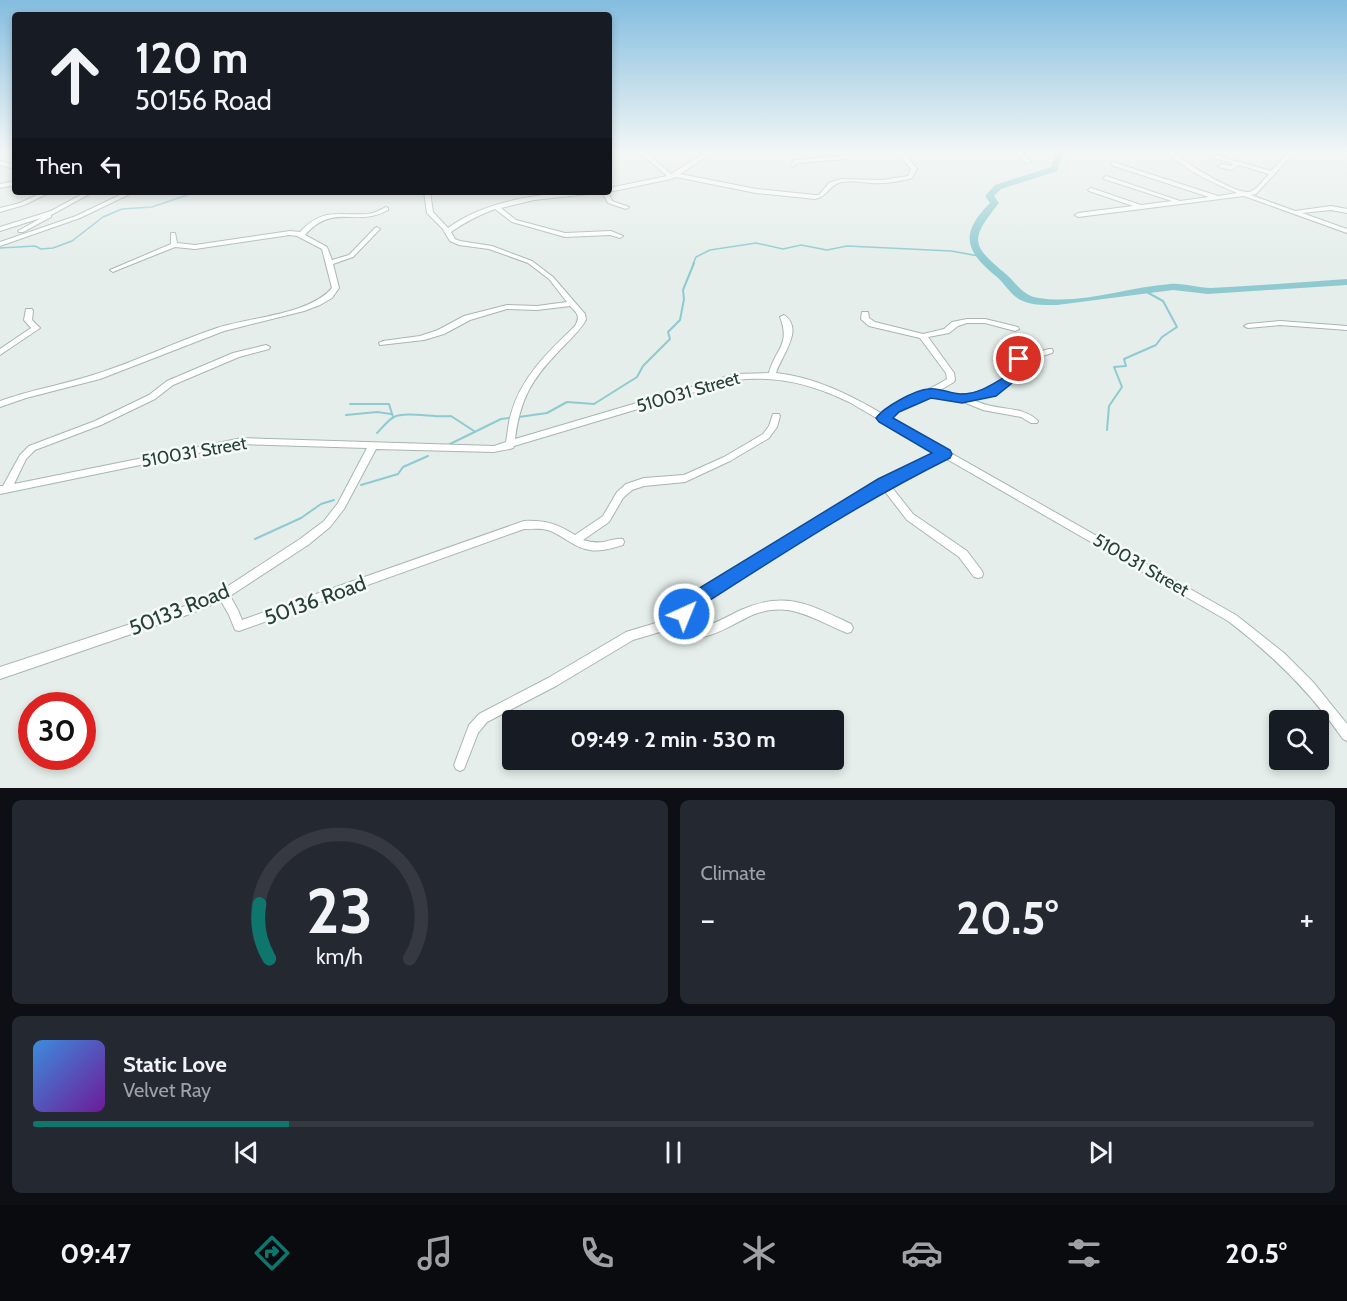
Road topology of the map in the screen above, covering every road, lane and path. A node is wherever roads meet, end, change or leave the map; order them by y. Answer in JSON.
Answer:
{"nodes":[{"id":1,"x":749,"y":190,"type":"edge"},
{"id":2,"x":825,"y":190,"type":"edge"},
{"id":3,"x":1091,"y":190,"type":"dead end"},
{"id":4,"x":1142,"y":190,"type":"edge"},
{"id":5,"x":1193,"y":190,"type":"edge"},
{"id":6,"x":1238,"y":190,"type":"edge"},
{"id":7,"x":1258,"y":190,"type":"edge"},
{"id":8,"x":1248,"y":194,"type":"junction"},
{"id":9,"x":41,"y":195,"type":"edge"},
{"id":10,"x":84,"y":195,"type":"edge"},
{"id":11,"x":126,"y":195,"type":"edge"},
{"id":12,"x":427,"y":195,"type":"edge"},
{"id":13,"x":571,"y":195,"type":"edge"},
{"id":14,"x":606,"y":195,"type":"edge"},
{"id":15,"x":1219,"y":198,"type":"junction"},
{"id":16,"x":1180,"y":202,"type":"junction"},
{"id":17,"x":626,"y":207,"type":"dead end"},
{"id":18,"x":1141,"y":207,"type":"junction"},
{"id":19,"x":497,"y":208,"type":"junction"},
{"id":20,"x":386,"y":209,"type":"dead end"},
{"id":21,"x":0,"y":210,"type":"edge"},
{"id":22,"x":1347,"y":211,"type":"edge"},
{"id":23,"x":53,"y":212,"type":"junction"},
{"id":24,"x":1294,"y":213,"type":"junction"},
{"id":25,"x":1078,"y":215,"type":"dead end"},
{"id":26,"x":0,"y":229,"type":"edge"},
{"id":27,"x":377,"y":230,"type":"dead end"},
{"id":28,"x":448,"y":231,"type":"junction"},
{"id":29,"x":1347,"y":231,"type":"edge"},
{"id":30,"x":173,"y":234,"type":"dead end"},
{"id":31,"x":301,"y":235,"type":"junction"},
{"id":32,"x":620,"y":236,"type":"dead end"},
{"id":33,"x":3,"y":240,"type":"edge"},
{"id":34,"x":174,"y":245,"type":"junction"},
{"id":35,"x":331,"y":262,"type":"junction"},
{"id":36,"x":113,"y":270,"type":"dead end"},
{"id":37,"x":573,"y":303,"type":"junction"},
{"id":38,"x":29,"y":311,"type":"dead end"},
{"id":39,"x":865,"y":314,"type":"dead end"},
{"id":40,"x":784,"y":317,"type":"dead end"},
{"id":41,"x":1248,"y":326,"type":"dead end"},
{"id":42,"x":1347,"y":328,"type":"edge"},
{"id":43,"x":1016,"y":329,"type":"dead end"},
{"id":44,"x":923,"y":336,"type":"junction"},
{"id":45,"x":383,"y":343,"type":"dead end"},
{"id":46,"x":266,"y":347,"type":"dead end"},
{"id":47,"x":1049,"y":351,"type":"dead end"},
{"id":48,"x":0,"y":352,"type":"edge"},
{"id":49,"x":772,"y":375,"type":"junction"},
{"id":50,"x":929,"y":393,"type":"junction"},
{"id":51,"x":962,"y":399,"type":"junction"},
{"id":52,"x":0,"y":404,"type":"edge"},
{"id":53,"x":776,"y":416,"type":"dead end"},
{"id":54,"x":884,"y":418,"type":"junction"},
{"id":55,"x":1035,"y":421,"type":"dead end"},
{"id":56,"x":373,"y":446,"type":"junction"},
{"id":57,"x":510,"y":446,"type":"junction"},
{"id":58,"x":945,"y":454,"type":"junction"},
{"id":59,"x":884,"y":484,"type":"junction"},
{"id":60,"x":3,"y":490,"type":"edge"},
{"id":61,"x":575,"y":540,"type":"junction"},
{"id":62,"x":619,"y":542,"type":"dead end"},
{"id":63,"x":978,"y":574,"type":"dead end"},
{"id":64,"x":223,"y":595,"type":"junction"},
{"id":65,"x":685,"y":619,"type":"junction"},
{"id":66,"x":847,"y":628,"type":"dead end"},
{"id":67,"x":0,"y":673,"type":"edge"},
{"id":68,"x":1347,"y":735,"type":"edge"},
{"id":69,"x":460,"y":765,"type":"dead end"}],
"edges":[{"from":1,"to":2,"type":"street"},
{"from":3,"to":18,"type":"street"},
{"from":4,"to":16,"type":"street"},
{"from":5,"to":15,"type":"street"},
{"from":6,"to":8,"type":"street"},
{"from":7,"to":8,"type":"street"},
{"from":8,"to":15,"type":"street"},
{"from":8,"to":24,"type":"street"},
{"from":9,"to":21,"type":"street"},
{"from":10,"to":23,"type":"street"},
{"from":11,"to":33,"type":"street"},
{"from":12,"to":28,"type":"street"},
{"from":13,"to":19,"type":"street"},
{"from":14,"to":17,"type":"street"},
{"from":15,"to":16,"type":"street"},
{"from":16,"to":18,"type":"street"},
{"from":18,"to":25,"type":"street"},
{"from":19,"to":28,"type":"street"},
{"from":19,"to":32,"type":"street"},
{"from":20,"to":31,"type":"street"},
{"from":22,"to":24,"type":"street"},
{"from":23,"to":26,"type":"street"},
{"from":23,"to":33,"type":"street"},
{"from":24,"to":29,"type":"street"},
{"from":27,"to":35,"type":"street"},
{"from":28,"to":37,"type":"street"},
{"from":30,"to":34,"type":"street"},
{"from":31,"to":34,"type":"street"},
{"from":31,"to":35,"type":"street"},
{"from":34,"to":36,"type":"street"},
{"from":35,"to":52,"type":"street"},
{"from":37,"to":45,"type":"street"},
{"from":37,"to":57,"type":"street"},
{"from":38,"to":48,"type":"street"},
{"from":39,"to":44,"type":"street"},
{"from":40,"to":49,"type":"street"},
{"from":41,"to":42,"type":"street"},
{"from":43,"to":44,"type":"street"},
{"from":44,"to":50,"type":"street"},
{"from":46,"to":60,"type":"street"},
{"from":47,"to":51,"type":"street"},
{"from":49,"to":54,"type":"street","name":"510031 Street"},
{"from":49,"to":57,"type":"street","name":"510031 Street"},
{"from":50,"to":51,"type":"street"},
{"from":50,"to":54,"type":"street"},
{"from":51,"to":55,"type":"street"},
{"from":53,"to":61,"type":"street"},
{"from":54,"to":58,"type":"street","name":"510031 Street"},
{"from":56,"to":57,"type":"street","name":"510031 Street"},
{"from":56,"to":60,"type":"street","name":"510031 Street"},
{"from":56,"to":64,"type":"street","name":"50133 Road"},
{"from":58,"to":59,"type":"street"},
{"from":58,"to":68,"type":"street","name":"510031 Street"},
{"from":59,"to":63,"type":"street"},
{"from":59,"to":65,"type":"street"},
{"from":61,"to":62,"type":"street"},
{"from":61,"to":64,"type":"street","name":"50136 Road"},
{"from":64,"to":67,"type":"street","name":"50133 Road"},
{"from":65,"to":66,"type":"street"},
{"from":65,"to":69,"type":"street"}]}
